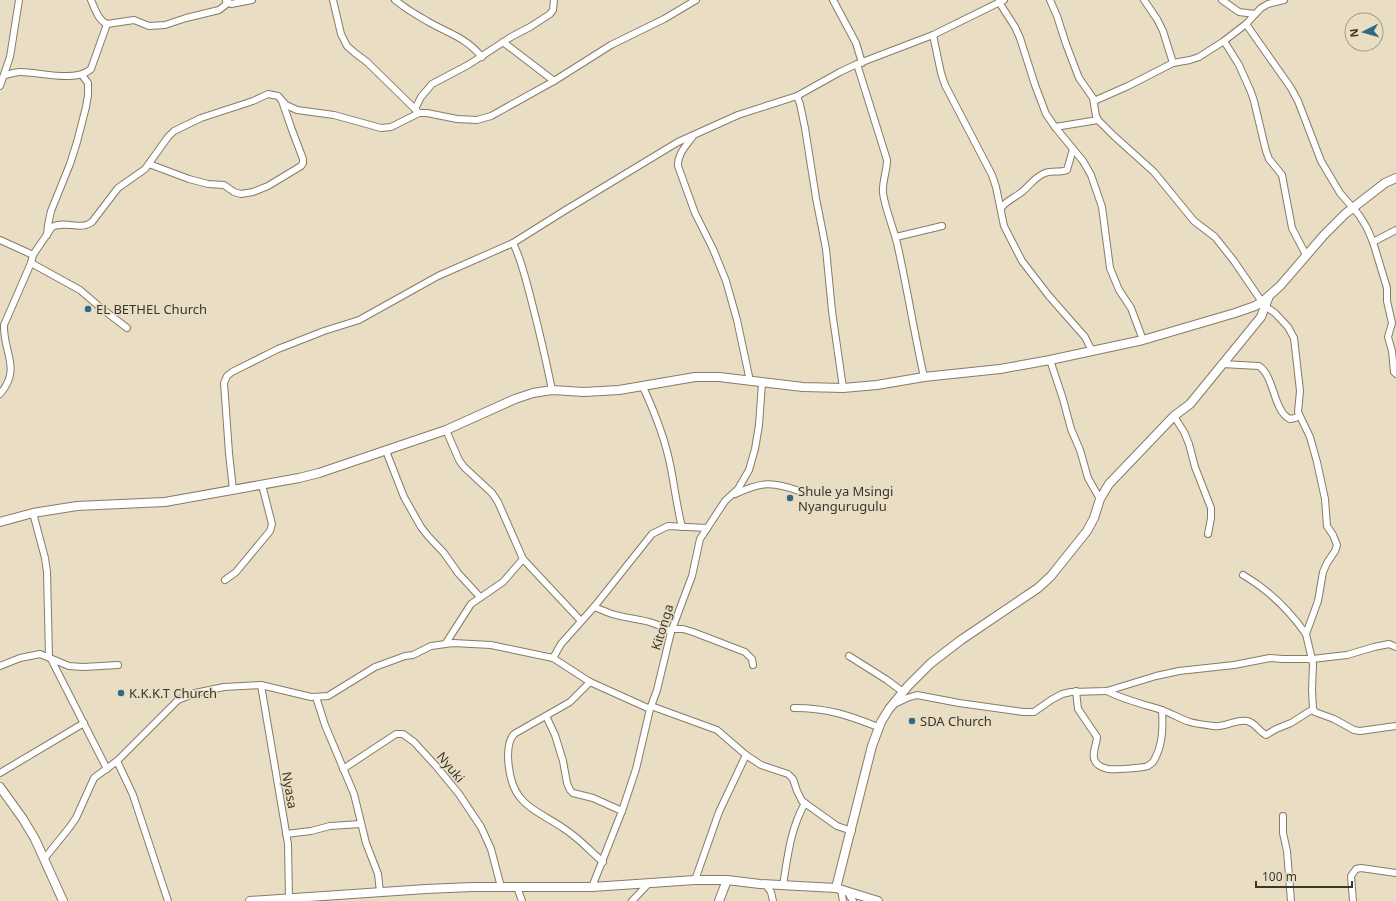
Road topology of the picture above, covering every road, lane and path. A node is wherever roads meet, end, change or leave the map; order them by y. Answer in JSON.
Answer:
{"nodes":[{"id":1,"x":19,"y":0,"type":"edge"},
{"id":2,"x":91,"y":0,"type":"edge"},
{"id":3,"x":252,"y":0,"type":"edge"},
{"id":4,"x":333,"y":0,"type":"edge"},
{"id":5,"x":395,"y":0,"type":"edge"},
{"id":6,"x":554,"y":0,"type":"edge"},
{"id":7,"x":696,"y":0,"type":"edge"},
{"id":8,"x":833,"y":0,"type":"edge"},
{"id":9,"x":1050,"y":0,"type":"edge"},
{"id":10,"x":1144,"y":0,"type":"edge"},
{"id":11,"x":1222,"y":0,"type":"edge"},
{"id":12,"x":1284,"y":0,"type":"edge"},
{"id":13,"x":1001,"y":1,"type":"edge"},
{"id":14,"x":227,"y":2,"type":"edge"},
{"id":15,"x":1255,"y":14,"type":"junction"},
{"id":16,"x":107,"y":24,"type":"junction"},
{"id":17,"x":1246,"y":24,"type":"junction"},
{"id":18,"x":933,"y":36,"type":"junction"},
{"id":19,"x":1224,"y":41,"type":"junction"},
{"id":20,"x":503,"y":42,"type":"junction"},
{"id":21,"x":482,"y":57,"type":"junction"},
{"id":22,"x":1173,"y":63,"type":"junction"},
{"id":23,"x":859,"y":64,"type":"junction"},
{"id":24,"x":5,"y":75,"type":"junction"},
{"id":25,"x":82,"y":75,"type":"junction"},
{"id":26,"x":554,"y":82,"type":"junction"},
{"id":27,"x":0,"y":86,"type":"edge"},
{"id":28,"x":797,"y":96,"type":"junction"},
{"id":29,"x":282,"y":99,"type":"junction"},
{"id":30,"x":1094,"y":101,"type":"junction"},
{"id":31,"x":417,"y":111,"type":"junction"},
{"id":32,"x":1098,"y":120,"type":"junction"},
{"id":33,"x":1054,"y":127,"type":"junction"},
{"id":34,"x":693,"y":136,"type":"junction"},
{"id":35,"x":1073,"y":149,"type":"junction"},
{"id":36,"x":149,"y":164,"type":"junction"},
{"id":37,"x":1396,"y":178,"type":"edge"},
{"id":38,"x":1353,"y":207,"type":"junction"},
{"id":39,"x":1001,"y":208,"type":"junction"},
{"id":40,"x":942,"y":226,"type":"dead end"},
{"id":41,"x":1396,"y":230,"type":"edge"},
{"id":42,"x":47,"y":236,"type":"junction"},
{"id":43,"x":896,"y":237,"type":"junction"},
{"id":44,"x":0,"y":240,"type":"edge"},
{"id":45,"x":1374,"y":242,"type":"junction"},
{"id":46,"x":513,"y":243,"type":"junction"},
{"id":47,"x":33,"y":255,"type":"junction"},
{"id":48,"x":1306,"y":255,"type":"junction"},
{"id":49,"x":31,"y":263,"type":"junction"},
{"id":50,"x":1264,"y":304,"type":"junction"},
{"id":51,"x":1394,"y":320,"type":"edge"},
{"id":52,"x":127,"y":328,"type":"dead end"},
{"id":53,"x":1143,"y":340,"type":"junction"},
{"id":54,"x":1092,"y":351,"type":"junction"},
{"id":55,"x":1050,"y":360,"type":"junction"},
{"id":56,"x":1222,"y":364,"type":"junction"},
{"id":57,"x":1396,"y":374,"type":"edge"},
{"id":58,"x":924,"y":377,"type":"junction"},
{"id":59,"x":750,"y":381,"type":"junction"},
{"id":60,"x":762,"y":383,"type":"junction"},
{"id":61,"x":644,"y":387,"type":"junction"},
{"id":62,"x":843,"y":388,"type":"junction"},
{"id":63,"x":552,"y":390,"type":"junction"},
{"id":64,"x":0,"y":394,"type":"edge"},
{"id":65,"x":1174,"y":416,"type":"junction"},
{"id":66,"x":1299,"y":416,"type":"junction"},
{"id":67,"x":446,"y":430,"type":"junction"},
{"id":68,"x":386,"y":451,"type":"junction"},
{"id":69,"x":262,"y":485,"type":"junction"},
{"id":70,"x":233,"y":490,"type":"junction"},
{"id":71,"x":799,"y":491,"type":"dead end"},
{"id":72,"x":732,"y":496,"type":"junction"},
{"id":73,"x":1100,"y":499,"type":"junction"},
{"id":74,"x":34,"y":513,"type":"junction"},
{"id":75,"x":0,"y":522,"type":"edge"},
{"id":76,"x":682,"y":527,"type":"junction"},
{"id":77,"x":707,"y":528,"type":"junction"},
{"id":78,"x":1208,"y":534,"type":"dead end"},
{"id":79,"x":524,"y":559,"type":"junction"},
{"id":80,"x":1244,"y":575,"type":"dead end"},
{"id":81,"x":225,"y":580,"type":"dead end"},
{"id":82,"x":480,"y":597,"type":"junction"},
{"id":83,"x":594,"y":607,"type":"junction"},
{"id":84,"x":581,"y":621,"type":"junction"},
{"id":85,"x":671,"y":631,"type":"junction"},
{"id":86,"x":1306,"y":634,"type":"junction"},
{"id":87,"x":446,"y":643,"type":"junction"},
{"id":88,"x":1396,"y":647,"type":"edge"},
{"id":89,"x":849,"y":656,"type":"dead end"},
{"id":90,"x":50,"y":658,"type":"junction"},
{"id":91,"x":553,"y":658,"type":"junction"},
{"id":92,"x":1312,"y":658,"type":"junction"},
{"id":93,"x":118,"y":665,"type":"dead end"},
{"id":94,"x":753,"y":665,"type":"dead end"},
{"id":95,"x":0,"y":666,"type":"edge"},
{"id":96,"x":590,"y":682,"type":"junction"},
{"id":97,"x":261,"y":685,"type":"junction"},
{"id":98,"x":1076,"y":691,"type":"junction"},
{"id":99,"x":1107,"y":691,"type":"junction"},
{"id":100,"x":903,"y":692,"type":"junction"},
{"id":101,"x":316,"y":697,"type":"junction"},
{"id":102,"x":893,"y":705,"type":"junction"},
{"id":103,"x":650,"y":707,"type":"junction"},
{"id":104,"x":794,"y":708,"type":"dead end"},
{"id":105,"x":1313,"y":709,"type":"junction"},
{"id":106,"x":1162,"y":710,"type":"junction"},
{"id":107,"x":546,"y":716,"type":"junction"},
{"id":108,"x":84,"y":723,"type":"junction"},
{"id":109,"x":1396,"y":726,"type":"edge"},
{"id":110,"x":878,"y":727,"type":"junction"},
{"id":111,"x":746,"y":755,"type":"junction"},
{"id":112,"x":117,"y":761,"type":"junction"},
{"id":113,"x":107,"y":768,"type":"junction"},
{"id":114,"x":343,"y":770,"type":"junction"},
{"id":115,"x":0,"y":773,"type":"edge"},
{"id":116,"x":0,"y":787,"type":"edge"},
{"id":117,"x":805,"y":803,"type":"junction"},
{"id":118,"x":622,"y":811,"type":"junction"},
{"id":119,"x":1283,"y":816,"type":"dead end"},
{"id":120,"x":361,"y":824,"type":"junction"},
{"id":121,"x":852,"y":831,"type":"junction"},
{"id":122,"x":286,"y":834,"type":"junction"},
{"id":123,"x":44,"y":859,"type":"junction"},
{"id":124,"x":603,"y":862,"type":"junction"},
{"id":125,"x":1396,"y":873,"type":"edge"},
{"id":126,"x":695,"y":880,"type":"junction"},
{"id":127,"x":727,"y":880,"type":"junction"},
{"id":128,"x":649,"y":883,"type":"junction"},
{"id":129,"x":765,"y":884,"type":"junction"},
{"id":130,"x":783,"y":885,"type":"junction"},
{"id":131,"x":501,"y":887,"type":"junction"},
{"id":132,"x":517,"y":887,"type":"junction"},
{"id":133,"x":592,"y":887,"type":"junction"},
{"id":134,"x":841,"y":890,"type":"junction"},
{"id":135,"x":380,"y":892,"type":"junction"},
{"id":136,"x":283,"y":900,"type":"edge"},
{"id":137,"x":63,"y":901,"type":"edge"},
{"id":138,"x":168,"y":901,"type":"edge"},
{"id":139,"x":250,"y":901,"type":"edge"},
{"id":140,"x":522,"y":901,"type":"edge"},
{"id":141,"x":632,"y":901,"type":"edge"},
{"id":142,"x":719,"y":901,"type":"edge"},
{"id":143,"x":773,"y":901,"type":"edge"},
{"id":144,"x":843,"y":901,"type":"edge"},
{"id":145,"x":853,"y":901,"type":"edge"},
{"id":146,"x":878,"y":901,"type":"edge"},
{"id":147,"x":1291,"y":901,"type":"edge"},
{"id":148,"x":1353,"y":901,"type":"edge"}],
"edges":[{"from":1,"to":24,"type":"street"},
{"from":2,"to":16,"type":"street"},
{"from":3,"to":14,"type":"street"},
{"from":4,"to":31,"type":"street"},
{"from":5,"to":21,"type":"street"},
{"from":6,"to":20,"type":"street"},
{"from":7,"to":26,"type":"street"},
{"from":8,"to":23,"type":"street"},
{"from":9,"to":30,"type":"street"},
{"from":10,"to":22,"type":"street"},
{"from":11,"to":15,"type":"street"},
{"from":12,"to":15,"type":"street"},
{"from":13,"to":18,"type":"street"},
{"from":13,"to":33,"type":"street"},
{"from":14,"to":16,"type":"street"},
{"from":15,"to":17,"type":"street"},
{"from":16,"to":25,"type":"street"},
{"from":17,"to":19,"type":"street"},
{"from":17,"to":38,"type":"street"},
{"from":18,"to":23,"type":"street"},
{"from":18,"to":39,"type":"street"},
{"from":19,"to":22,"type":"street"},
{"from":19,"to":48,"type":"street"},
{"from":20,"to":21,"type":"street"},
{"from":20,"to":26,"type":"street"},
{"from":21,"to":31,"type":"street"},
{"from":22,"to":30,"type":"street"},
{"from":23,"to":28,"type":"street"},
{"from":23,"to":43,"type":"street"},
{"from":24,"to":25,"type":"street"},
{"from":24,"to":27,"type":"street"},
{"from":25,"to":42,"type":"street"},
{"from":26,"to":31,"type":"street"},
{"from":28,"to":34,"type":"street"},
{"from":28,"to":62,"type":"street"},
{"from":29,"to":31,"type":"street"},
{"from":29,"to":36,"type":"street"},
{"from":29,"to":36,"type":"street"},
{"from":30,"to":32,"type":"street"},
{"from":32,"to":33,"type":"street"},
{"from":32,"to":50,"type":"street"},
{"from":33,"to":35,"type":"street"},
{"from":34,"to":46,"type":"street"},
{"from":34,"to":59,"type":"street"},
{"from":35,"to":39,"type":"street"},
{"from":35,"to":53,"type":"street"},
{"from":36,"to":42,"type":"street"},
{"from":37,"to":38,"type":"street"},
{"from":38,"to":45,"type":"street"},
{"from":38,"to":48,"type":"street"},
{"from":39,"to":54,"type":"street"},
{"from":40,"to":43,"type":"street"},
{"from":41,"to":45,"type":"street"},
{"from":42,"to":47,"type":"street"},
{"from":43,"to":58,"type":"street"},
{"from":44,"to":47,"type":"street"},
{"from":45,"to":51,"type":"street"},
{"from":46,"to":63,"type":"street"},
{"from":46,"to":70,"type":"street"},
{"from":47,"to":49,"type":"street"},
{"from":48,"to":50,"type":"street"},
{"from":49,"to":52,"type":"street"},
{"from":49,"to":64,"type":"street"},
{"from":50,"to":53,"type":"street"},
{"from":50,"to":56,"type":"street"},
{"from":50,"to":66,"type":"street"},
{"from":51,"to":57,"type":"street"},
{"from":53,"to":54,"type":"street"},
{"from":54,"to":55,"type":"street"},
{"from":55,"to":58,"type":"street"},
{"from":55,"to":73,"type":"street"},
{"from":56,"to":65,"type":"street"},
{"from":56,"to":66,"type":"street"},
{"from":58,"to":62,"type":"street"},
{"from":59,"to":60,"type":"street"},
{"from":59,"to":61,"type":"street"},
{"from":60,"to":62,"type":"street"},
{"from":60,"to":72,"type":"street","name":"Kitonga"},
{"from":61,"to":63,"type":"street"},
{"from":61,"to":76,"type":"street"},
{"from":63,"to":67,"type":"street"},
{"from":65,"to":73,"type":"street"},
{"from":65,"to":78,"type":"street"},
{"from":66,"to":86,"type":"street"},
{"from":67,"to":68,"type":"street"},
{"from":67,"to":79,"type":"street"},
{"from":68,"to":69,"type":"street"},
{"from":68,"to":82,"type":"street"},
{"from":69,"to":70,"type":"street"},
{"from":69,"to":81,"type":"street"},
{"from":70,"to":74,"type":"street"},
{"from":71,"to":72,"type":"street"},
{"from":72,"to":77,"type":"street","name":"Kitonga"},
{"from":73,"to":100,"type":"street"},
{"from":74,"to":75,"type":"street"},
{"from":74,"to":90,"type":"street"},
{"from":76,"to":77,"type":"street"},
{"from":76,"to":83,"type":"street"},
{"from":77,"to":85,"type":"street","name":"Kitonga"},
{"from":79,"to":82,"type":"street"},
{"from":79,"to":84,"type":"street"},
{"from":80,"to":86,"type":"street"},
{"from":82,"to":87,"type":"street"},
{"from":83,"to":84,"type":"street"},
{"from":83,"to":85,"type":"street"},
{"from":84,"to":91,"type":"street"},
{"from":85,"to":94,"type":"street"},
{"from":85,"to":103,"type":"street","name":"Kitonga"},
{"from":86,"to":92,"type":"street"},
{"from":87,"to":91,"type":"street"},
{"from":87,"to":101,"type":"street"},
{"from":88,"to":92,"type":"street"},
{"from":89,"to":100,"type":"street"},
{"from":90,"to":93,"type":"street"},
{"from":90,"to":95,"type":"street"},
{"from":90,"to":108,"type":"street"},
{"from":91,"to":96,"type":"street"},
{"from":92,"to":99,"type":"street"},
{"from":92,"to":105,"type":"street"},
{"from":96,"to":103,"type":"street"},
{"from":96,"to":107,"type":"street"},
{"from":97,"to":101,"type":"street"},
{"from":97,"to":112,"type":"street"},
{"from":97,"to":122,"type":"street","name":"Nyasa"},
{"from":98,"to":99,"type":"street"},
{"from":98,"to":102,"type":"street"},
{"from":98,"to":106,"type":"street"},
{"from":99,"to":106,"type":"street"},
{"from":100,"to":102,"type":"street"},
{"from":101,"to":114,"type":"street"},
{"from":102,"to":110,"type":"street"},
{"from":103,"to":111,"type":"street"},
{"from":103,"to":118,"type":"street","name":"Kitonga"},
{"from":104,"to":110,"type":"street"},
{"from":105,"to":106,"type":"street"},
{"from":105,"to":109,"type":"street"},
{"from":107,"to":118,"type":"street"},
{"from":107,"to":124,"type":"street"},
{"from":108,"to":113,"type":"street"},
{"from":108,"to":115,"type":"street"},
{"from":110,"to":121,"type":"street"},
{"from":111,"to":117,"type":"street"},
{"from":111,"to":126,"type":"street"},
{"from":112,"to":113,"type":"street"},
{"from":112,"to":138,"type":"street"},
{"from":113,"to":123,"type":"street"},
{"from":114,"to":120,"type":"street"},
{"from":114,"to":131,"type":"street","name":"Nyuki"},
{"from":116,"to":123,"type":"street"},
{"from":117,"to":121,"type":"street"},
{"from":117,"to":130,"type":"street"},
{"from":118,"to":124,"type":"street","name":"Kitonga"},
{"from":119,"to":147,"type":"street"},
{"from":120,"to":122,"type":"street"},
{"from":120,"to":135,"type":"street"},
{"from":121,"to":134,"type":"street"},
{"from":122,"to":136,"type":"street","name":"Nyasa"},
{"from":123,"to":137,"type":"street"},
{"from":124,"to":133,"type":"street","name":"Kitonga"},
{"from":125,"to":148,"type":"street"},
{"from":126,"to":127,"type":"street"},
{"from":126,"to":128,"type":"street"},
{"from":127,"to":129,"type":"street"},
{"from":127,"to":142,"type":"street"},
{"from":128,"to":133,"type":"street"},
{"from":128,"to":141,"type":"street"},
{"from":129,"to":130,"type":"street"},
{"from":129,"to":143,"type":"street"},
{"from":130,"to":134,"type":"street"},
{"from":131,"to":132,"type":"street"},
{"from":131,"to":135,"type":"street"},
{"from":132,"to":133,"type":"street"},
{"from":132,"to":140,"type":"street"},
{"from":134,"to":144,"type":"street"},
{"from":134,"to":145,"type":"street"},
{"from":134,"to":146,"type":"street"},
{"from":135,"to":136,"type":"street"},
{"from":136,"to":139,"type":"street"}]}
